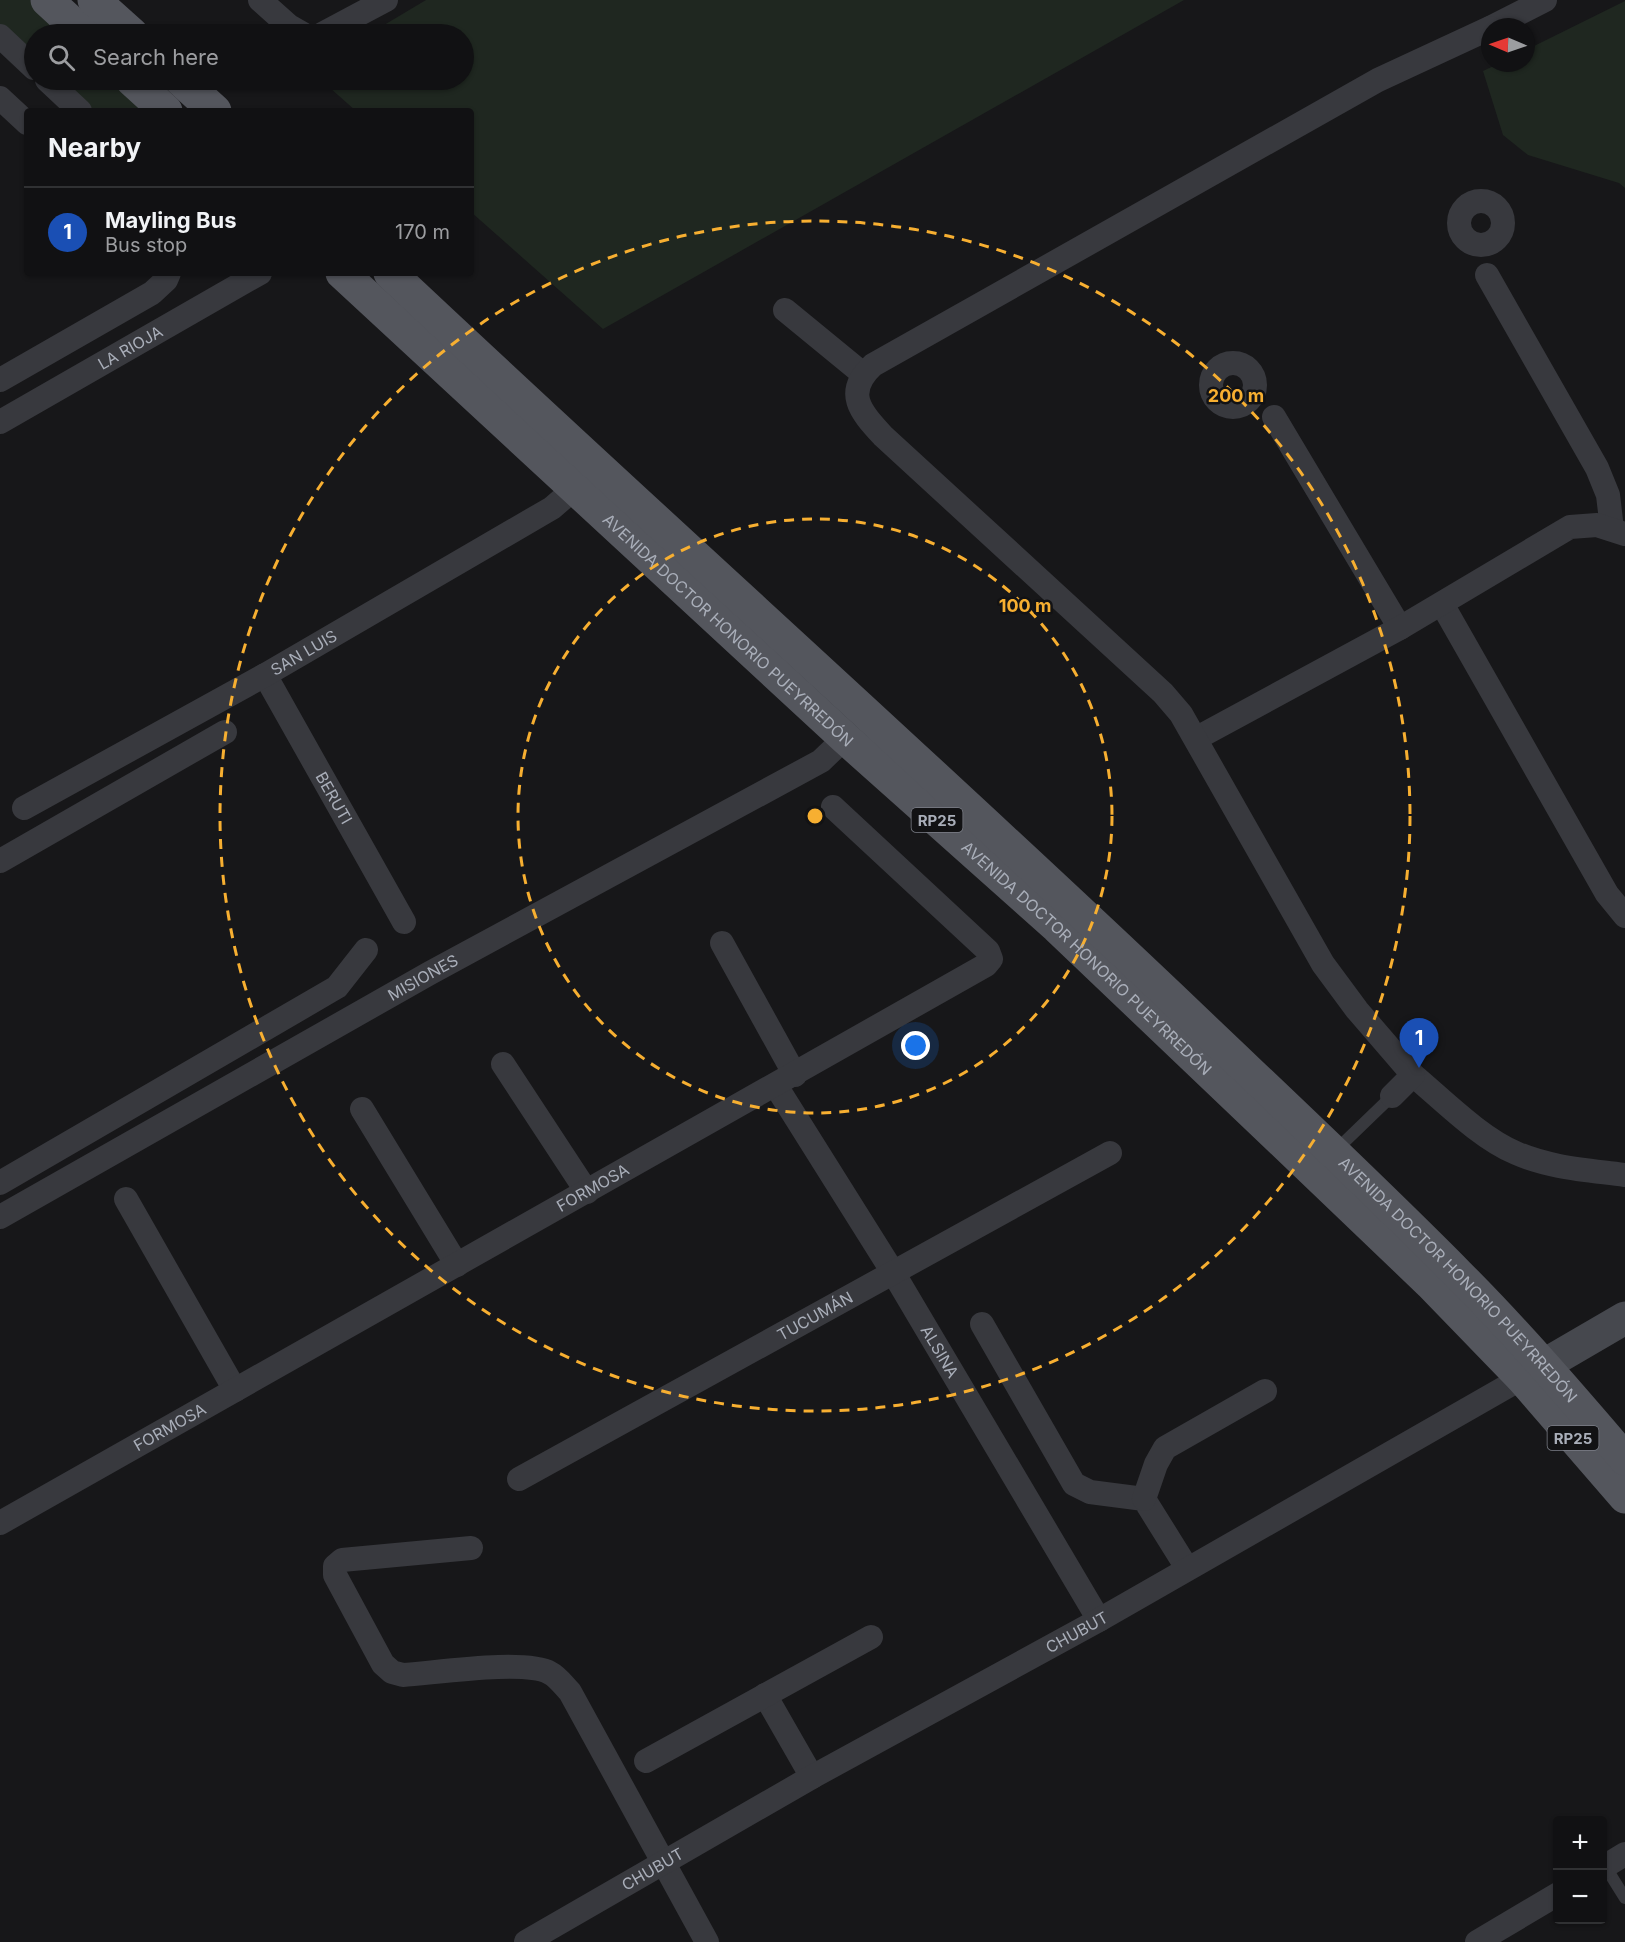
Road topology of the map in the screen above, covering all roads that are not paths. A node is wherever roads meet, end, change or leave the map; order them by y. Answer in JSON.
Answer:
{"nodes":[{"id":1,"x":46,"y":0,"type":"edge"},
{"id":2,"x":94,"y":0,"type":"edge"},
{"id":3,"x":260,"y":0,"type":"edge"},
{"id":4,"x":386,"y":0,"type":"edge"},
{"id":5,"x":1545,"y":0,"type":"edge"},
{"id":6,"x":1510,"y":18,"type":"edge"},
{"id":7,"x":73,"y":24,"type":"edge"},
{"id":8,"x":121,"y":24,"type":"edge"},
{"id":9,"x":286,"y":24,"type":"edge"},
{"id":10,"x":341,"y":24,"type":"edge"},
{"id":11,"x":1481,"y":33,"type":"edge"},
{"id":12,"x":0,"y":36,"type":"edge"},
{"id":13,"x":24,"y":59,"type":"edge"},
{"id":14,"x":57,"y":90,"type":"edge"},
{"id":15,"x":143,"y":90,"type":"edge"},
{"id":16,"x":192,"y":90,"type":"edge"},
{"id":17,"x":2,"y":102,"type":"edge"},
{"id":18,"x":77,"y":108,"type":"edge"},
{"id":19,"x":163,"y":108,"type":"edge"},
{"id":20,"x":212,"y":108,"type":"edge"},
{"id":21,"x":24,"y":120,"type":"edge"},
{"id":22,"x":1465,"y":238,"type":"junction"},
{"id":23,"x":1492,"y":243,"type":"junction"},
{"id":24,"x":1487,"y":275,"type":"junction"},
{"id":25,"x":168,"y":276,"type":"edge"},
{"id":26,"x":254,"y":276,"type":"edge"},
{"id":27,"x":345,"y":276,"type":"edge"},
{"id":28,"x":393,"y":276,"type":"edge"},
{"id":29,"x":785,"y":310,"type":"dead end"},
{"id":30,"x":863,"y":374,"type":"junction"},
{"id":31,"x":1255,"y":379,"type":"junction"},
{"id":32,"x":0,"y":380,"type":"edge"},
{"id":33,"x":1244,"y":405,"type":"junction"},
{"id":34,"x":1275,"y":417,"type":"junction"},
{"id":35,"x":0,"y":422,"type":"edge"},
{"id":36,"x":575,"y":488,"type":"junction"},
{"id":37,"x":1619,"y":532,"type":"edge"},
{"id":38,"x":1442,"y":604,"type":"junction"},
{"id":39,"x":1400,"y":628,"type":"junction"},
{"id":40,"x":265,"y":675,"type":"junction"},
{"id":41,"x":225,"y":732,"type":"dead end"},
{"id":42,"x":845,"y":738,"type":"junction"},
{"id":43,"x":1197,"y":738,"type":"junction"},
{"id":44,"x":833,"y":807,"type":"dead end"},
{"id":45,"x":24,"y":808,"type":"dead end"},
{"id":46,"x":0,"y":861,"type":"edge"},
{"id":47,"x":1625,"y":916,"type":"edge"},
{"id":48,"x":404,"y":922,"type":"dead end"},
{"id":49,"x":722,"y":943,"type":"dead end"},
{"id":50,"x":366,"y":950,"type":"dead end"},
{"id":51,"x":503,"y":1064,"type":"dead end"},
{"id":52,"x":1413,"y":1075,"type":"junction"},
{"id":53,"x":786,"y":1080,"type":"junction"},
{"id":54,"x":1392,"y":1096,"type":"joint"},
{"id":55,"x":362,"y":1109,"type":"dead end"},
{"id":56,"x":1110,"y":1152,"type":"dead end"},
{"id":57,"x":1324,"y":1162,"type":"junction"},
{"id":58,"x":1625,"y":1174,"type":"edge"},
{"id":59,"x":0,"y":1183,"type":"edge"},
{"id":60,"x":587,"y":1192,"type":"junction"},
{"id":61,"x":126,"y":1199,"type":"dead end"},
{"id":62,"x":0,"y":1217,"type":"edge"},
{"id":63,"x":458,"y":1265,"type":"junction"},
{"id":64,"x":894,"y":1274,"type":"junction"},
{"id":65,"x":1625,"y":1318,"type":"edge"},
{"id":66,"x":982,"y":1324,"type":"dead end"},
{"id":67,"x":1533,"y":1371,"type":"junction"},
{"id":68,"x":236,"y":1390,"type":"junction"},
{"id":69,"x":1265,"y":1391,"type":"dead end"},
{"id":70,"x":1625,"y":1459,"type":"edge"},
{"id":71,"x":519,"y":1479,"type":"dead end"},
{"id":72,"x":1625,"y":1497,"type":"edge"},
{"id":73,"x":1144,"y":1499,"type":"junction"},
{"id":74,"x":0,"y":1523,"type":"edge"},
{"id":75,"x":471,"y":1548,"type":"dead end"},
{"id":76,"x":1187,"y":1568,"type":"junction"},
{"id":77,"x":1100,"y":1620,"type":"junction"},
{"id":78,"x":871,"y":1637,"type":"dead end"},
{"id":79,"x":765,"y":1695,"type":"junction"},
{"id":80,"x":646,"y":1761,"type":"dead end"},
{"id":81,"x":812,"y":1777,"type":"junction"},
{"id":82,"x":1611,"y":1863,"type":"edge"},
{"id":83,"x":662,"y":1864,"type":"junction"},
{"id":84,"x":1553,"y":1896,"type":"edge"},
{"id":85,"x":1625,"y":1898,"type":"edge"},
{"id":86,"x":526,"y":1942,"type":"edge"},
{"id":87,"x":706,"y":1942,"type":"edge"},
{"id":88,"x":1477,"y":1942,"type":"edge"}],
"edges":[{"from":1,"to":7,"type":"main road"},
{"from":2,"to":8,"type":"main road"},
{"from":3,"to":9,"type":"street"},
{"from":4,"to":10,"type":"street"},
{"from":5,"to":6,"type":"street"},
{"from":11,"to":30,"type":"street"},
{"from":12,"to":13,"type":"street"},
{"from":14,"to":18,"type":"street"},
{"from":15,"to":19,"type":"main road"},
{"from":16,"to":20,"type":"main road"},
{"from":17,"to":21,"type":"street"},
{"from":22,"to":23,"type":"street"},
{"from":22,"to":23,"type":"street"},
{"from":22,"to":24,"type":"street"},
{"from":23,"to":24,"type":"street"},
{"from":24,"to":37,"type":"street"},
{"from":25,"to":32,"type":"street"},
{"from":26,"to":35,"type":"street","name":"LA RIOJA"},
{"from":27,"to":36,"type":"main road","name":"AVENIDA DOCTOR HONORIO PUEYRREDÓN","number":"RP25"},
{"from":28,"to":57,"type":"main road","name":"AVENIDA DOCTOR HONORIO PUEYRREDÓN","number":"RP25"},
{"from":29,"to":30,"type":"street"},
{"from":30,"to":43,"type":"street"},
{"from":31,"to":33,"type":"street"},
{"from":31,"to":33,"type":"street"},
{"from":31,"to":34,"type":"street"},
{"from":33,"to":34,"type":"street"},
{"from":34,"to":39,"type":"street"},
{"from":36,"to":40,"type":"street","name":"SAN LUIS"},
{"from":36,"to":42,"type":"main road","name":"AVENIDA DOCTOR HONORIO PUEYRREDÓN","number":"RP25"},
{"from":37,"to":38,"type":"street"},
{"from":38,"to":39,"type":"street"},
{"from":38,"to":47,"type":"street"},
{"from":39,"to":43,"type":"street"},
{"from":40,"to":45,"type":"street","name":"SAN LUIS"},
{"from":40,"to":48,"type":"street","name":"BERUTI"},
{"from":41,"to":46,"type":"street"},
{"from":42,"to":57,"type":"main road","name":"AVENIDA DOCTOR HONORIO PUEYRREDÓN","number":"RP25"},
{"from":42,"to":62,"type":"street","name":"MISIONES"},
{"from":43,"to":52,"type":"street"},
{"from":44,"to":53,"type":"street","name":"FORMOSA"},
{"from":49,"to":53,"type":"street","name":"ALSINA"},
{"from":50,"to":59,"type":"street"},
{"from":51,"to":60,"type":"street"},
{"from":52,"to":54,"type":"street"},
{"from":52,"to":58,"type":"street"},
{"from":53,"to":60,"type":"street","name":"FORMOSA"},
{"from":53,"to":64,"type":"street","name":"ALSINA"},
{"from":54,"to":57,"type":"lane"},
{"from":55,"to":63,"type":"street"},
{"from":56,"to":64,"type":"street","name":"TUCUMÁN"},
{"from":57,"to":67,"type":"main road","name":"AVENIDA DOCTOR HONORIO PUEYRREDÓN","number":"RP25"},
{"from":60,"to":63,"type":"street","name":"FORMOSA"},
{"from":61,"to":68,"type":"street"},
{"from":63,"to":68,"type":"street","name":"FORMOSA"},
{"from":64,"to":71,"type":"street","name":"TUCUMÁN"},
{"from":64,"to":77,"type":"street","name":"ALSINA"},
{"from":65,"to":67,"type":"street","name":"CHUBUT"},
{"from":66,"to":73,"type":"street"},
{"from":67,"to":70,"type":"main road","name":"AVENIDA DOCTOR HONORIO PUEYRREDÓN","number":"RP25"},
{"from":67,"to":72,"type":"main road","name":"AVENIDA DOCTOR HONORIO PUEYRREDÓN","number":"RP25"},
{"from":67,"to":76,"type":"street","name":"CHUBUT"},
{"from":68,"to":74,"type":"street","name":"FORMOSA"},
{"from":69,"to":73,"type":"street"},
{"from":73,"to":76,"type":"street"},
{"from":75,"to":83,"type":"street"},
{"from":76,"to":77,"type":"street","name":"CHUBUT"},
{"from":77,"to":81,"type":"street","name":"CHUBUT"},
{"from":78,"to":79,"type":"street"},
{"from":79,"to":80,"type":"street"},
{"from":79,"to":81,"type":"street"},
{"from":81,"to":83,"type":"street","name":"CHUBUT"},
{"from":82,"to":85,"type":"lane"},
{"from":83,"to":86,"type":"street","name":"CHUBUT"},
{"from":83,"to":87,"type":"street"},
{"from":84,"to":88,"type":"street"}]}
